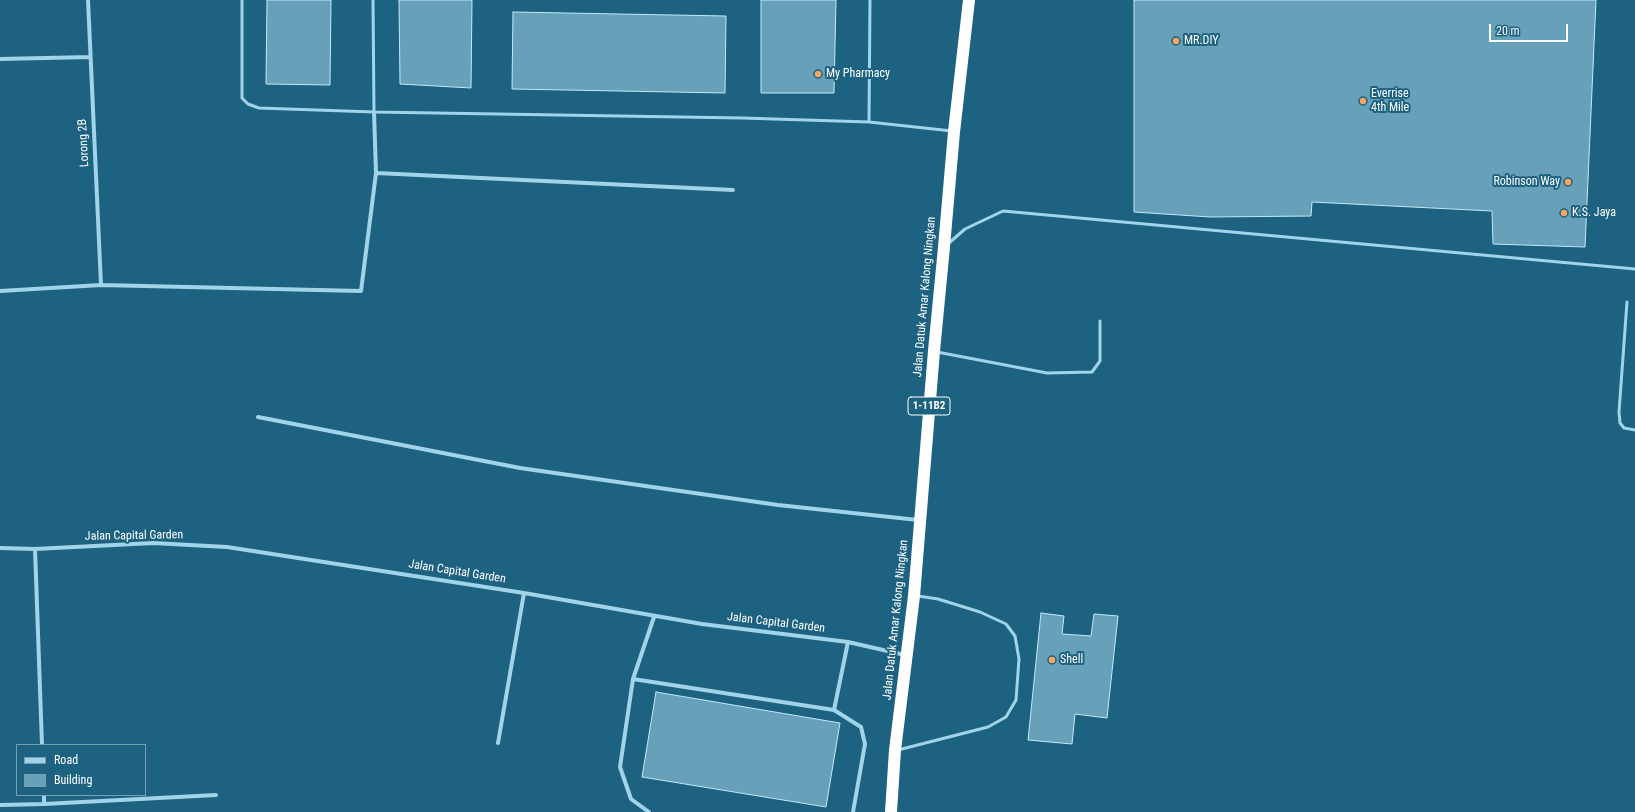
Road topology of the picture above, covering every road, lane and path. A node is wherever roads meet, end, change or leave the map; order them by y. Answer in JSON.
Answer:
{"nodes":[{"id":1,"x":88,"y":0,"type":"edge"},
{"id":2,"x":242,"y":0,"type":"edge"},
{"id":3,"x":373,"y":0,"type":"edge"},
{"id":4,"x":870,"y":0,"type":"edge"},
{"id":5,"x":969,"y":0,"type":"edge"},
{"id":6,"x":90,"y":57,"type":"junction"},
{"id":7,"x":0,"y":59,"type":"edge"},
{"id":8,"x":374,"y":112,"type":"junction"},
{"id":9,"x":869,"y":122,"type":"junction"},
{"id":10,"x":954,"y":132,"type":"junction"},
{"id":11,"x":376,"y":173,"type":"junction"},
{"id":12,"x":733,"y":190,"type":"dead end"},
{"id":13,"x":944,"y":247,"type":"junction"},
{"id":14,"x":1635,"y":269,"type":"edge"},
{"id":15,"x":101,"y":285,"type":"junction"},
{"id":16,"x":0,"y":291,"type":"edge"},
{"id":17,"x":1627,"y":302,"type":"dead end"},
{"id":18,"x":1100,"y":321,"type":"dead end"},
{"id":19,"x":934,"y":351,"type":"junction"},
{"id":20,"x":258,"y":418,"type":"dead end"},
{"id":21,"x":1635,"y":430,"type":"edge"},
{"id":22,"x":921,"y":520,"type":"junction"},
{"id":23,"x":0,"y":548,"type":"edge"},
{"id":24,"x":35,"y":549,"type":"junction"},
{"id":25,"x":524,"y":593,"type":"junction"},
{"id":26,"x":914,"y":596,"type":"junction"},
{"id":27,"x":654,"y":617,"type":"junction"},
{"id":28,"x":848,"y":642,"type":"junction"},
{"id":29,"x":907,"y":655,"type":"junction"},
{"id":30,"x":633,"y":679,"type":"junction"},
{"id":31,"x":834,"y":710,"type":"junction"},
{"id":32,"x":498,"y":743,"type":"dead end"},
{"id":33,"x":42,"y":744,"type":"edge"},
{"id":34,"x":895,"y":750,"type":"junction"},
{"id":35,"x":216,"y":795,"type":"dead end"},
{"id":36,"x":44,"y":796,"type":"edge"},
{"id":37,"x":44,"y":804,"type":"junction"},
{"id":38,"x":0,"y":805,"type":"edge"},
{"id":39,"x":649,"y":812,"type":"edge"},
{"id":40,"x":852,"y":812,"type":"edge"},
{"id":41,"x":890,"y":812,"type":"edge"}],
"edges":[{"from":1,"to":6,"type":"street","name":"Lorong 2B"},
{"from":2,"to":8,"type":"lane"},
{"from":3,"to":8,"type":"lane"},
{"from":4,"to":9,"type":"lane"},
{"from":5,"to":10,"type":"highway","name":"Jalan Datuk Amar Kalong Ningkan","number":"1-11B2"},
{"from":6,"to":7,"type":"street"},
{"from":6,"to":15,"type":"street","name":"Lorong 2B"},
{"from":8,"to":9,"type":"lane"},
{"from":8,"to":11,"type":"street"},
{"from":9,"to":10,"type":"lane"},
{"from":10,"to":13,"type":"highway","name":"Jalan Datuk Amar Kalong Ningkan","number":"1-11B2"},
{"from":11,"to":12,"type":"street"},
{"from":11,"to":15,"type":"street"},
{"from":13,"to":14,"type":"lane"},
{"from":13,"to":19,"type":"highway","name":"Jalan Datuk Amar Kalong Ningkan","number":"1-11B2"},
{"from":15,"to":16,"type":"street"},
{"from":17,"to":21,"type":"lane"},
{"from":18,"to":19,"type":"lane"},
{"from":19,"to":22,"type":"highway","name":"Jalan Datuk Amar Kalong Ningkan","number":"1-11B2"},
{"from":20,"to":22,"type":"street"},
{"from":22,"to":26,"type":"highway","name":"Jalan Datuk Amar Kalong Ningkan","number":"1-11B2"},
{"from":23,"to":24,"type":"street","name":"Jalan Capital Garden"},
{"from":24,"to":25,"type":"street","name":"Jalan Capital Garden"},
{"from":24,"to":33,"type":"street"},
{"from":25,"to":27,"type":"street","name":"Jalan Capital Garden"},
{"from":25,"to":32,"type":"street"},
{"from":26,"to":29,"type":"highway","name":"Jalan Datuk Amar Kalong Ningkan","number":"1-11B2"},
{"from":26,"to":34,"type":"lane"},
{"from":27,"to":28,"type":"street","name":"Jalan Capital Garden"},
{"from":27,"to":30,"type":"street"},
{"from":28,"to":29,"type":"street","name":"Jalan Capital Garden"},
{"from":28,"to":31,"type":"street"},
{"from":29,"to":34,"type":"highway","name":"Jalan Datuk Amar Kalong Ningkan","number":"1-11B2"},
{"from":30,"to":31,"type":"street"},
{"from":30,"to":39,"type":"street"},
{"from":31,"to":40,"type":"street"},
{"from":34,"to":41,"type":"highway","name":"Jalan Datuk Amar Kalong Ningkan","number":"1-11B2"},
{"from":35,"to":37,"type":"street"},
{"from":36,"to":37,"type":"street"},
{"from":37,"to":38,"type":"street"}]}
